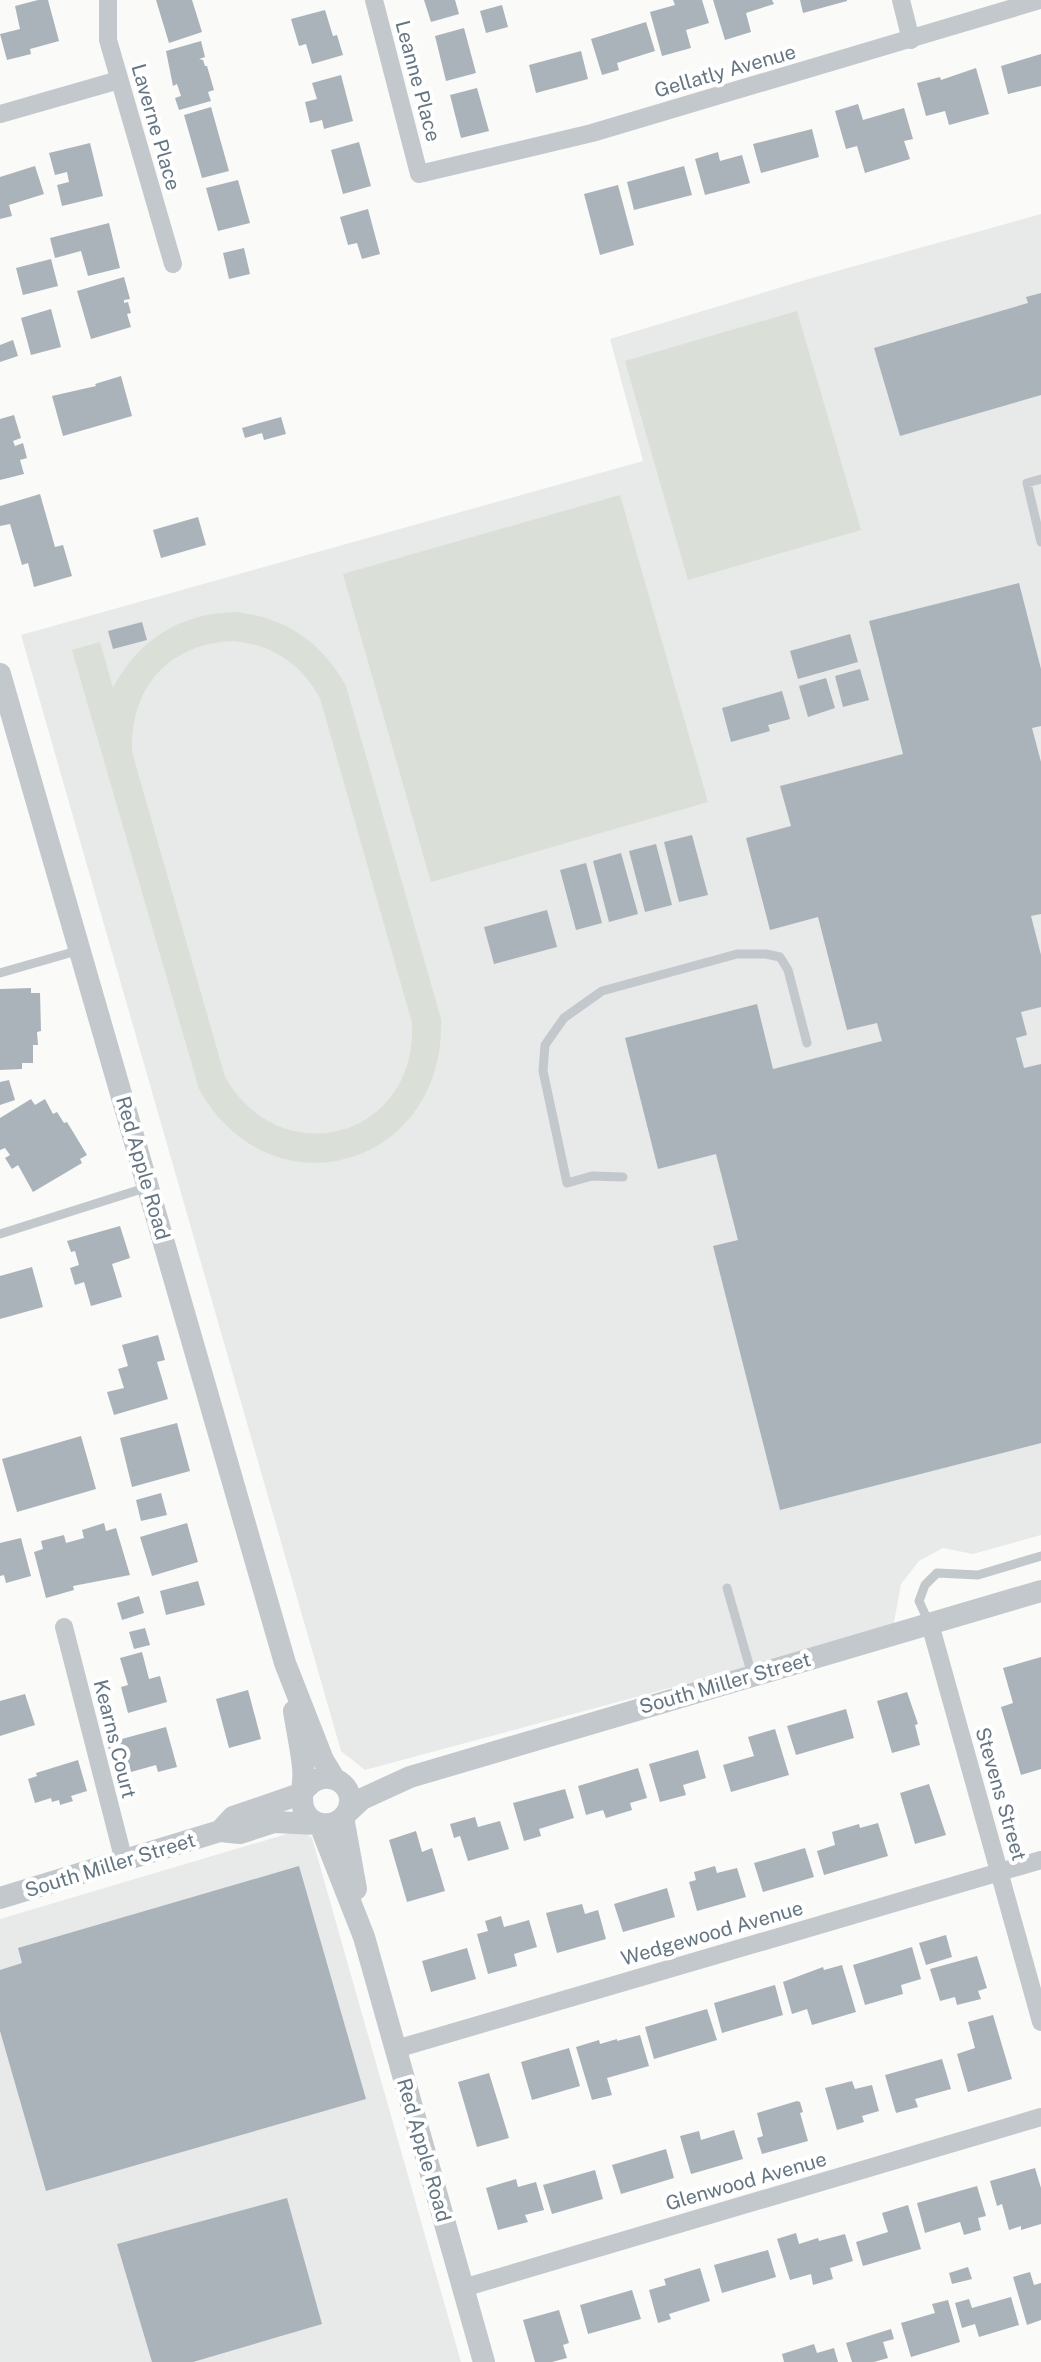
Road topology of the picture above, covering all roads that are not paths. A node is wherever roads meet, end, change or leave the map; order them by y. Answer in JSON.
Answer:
{"nodes":[{"id":1,"x":108,"y":0,"type":"edge"},
{"id":2,"x":374,"y":0,"type":"edge"},
{"id":3,"x":901,"y":0,"type":"edge"},
{"id":4,"x":1040,"y":0,"type":"edge"},
{"id":5,"x":911,"y":40,"type":"junction"},
{"id":6,"x":119,"y":80,"type":"junction"},
{"id":7,"x":0,"y":114,"type":"edge"},
{"id":8,"x":419,"y":174,"type":"joint"},
{"id":9,"x":173,"y":264,"type":"dead end"},
{"id":10,"x":1041,"y":479,"type":"edge"},
{"id":11,"x":1040,"y":537,"type":"edge"},
{"id":12,"x":0,"y":674,"type":"edge"},
{"id":13,"x":80,"y":950,"type":"junction"},
{"id":14,"x":0,"y":973,"type":"edge"},
{"id":15,"x":807,"y":1043,"type":"dead end"},
{"id":16,"x":623,"y":1177,"type":"dead end"},
{"id":17,"x":148,"y":1187,"type":"junction"},
{"id":18,"x":0,"y":1234,"type":"edge"},
{"id":19,"x":1041,"y":1556,"type":"edge"},
{"id":20,"x":727,"y":1588,"type":"dead end"},
{"id":21,"x":1041,"y":1591,"type":"edge"},
{"id":22,"x":930,"y":1624,"type":"junction"},
{"id":23,"x":64,"y":1627,"type":"dead end"},
{"id":24,"x":285,"y":1663,"type":"junction"},
{"id":25,"x":752,"y":1675,"type":"junction"},
{"id":26,"x":410,"y":1777,"type":"junction"},
{"id":27,"x":336,"y":1779,"type":"junction"},
{"id":28,"x":303,"y":1792,"type":"junction"},
{"id":29,"x":345,"y":1816,"type":"junction"},
{"id":30,"x":319,"y":1824,"type":"junction"},
{"id":31,"x":220,"y":1831,"type":"junction"},
{"id":32,"x":1041,"y":1860,"type":"edge"},
{"id":33,"x":124,"y":1861,"type":"junction"},
{"id":34,"x":1000,"y":1872,"type":"junction"},
{"id":35,"x":0,"y":1898,"type":"edge"},
{"id":36,"x":364,"y":1937,"type":"junction"},
{"id":37,"x":1041,"y":2022,"type":"edge"},
{"id":38,"x":396,"y":2049,"type":"junction"},
{"id":39,"x":1041,"y":2117,"type":"edge"},
{"id":40,"x":463,"y":2288,"type":"junction"},
{"id":41,"x":484,"y":2362,"type":"edge"}],
"edges":[{"from":1,"to":6,"type":"street","name":"Laverne Place"},
{"from":2,"to":8,"type":"street","name":"Leanne Place"},
{"from":3,"to":5,"type":"street"},
{"from":4,"to":5,"type":"street","name":"Gellatly Avenue"},
{"from":5,"to":8,"type":"street","name":"Gellatly Avenue"},
{"from":6,"to":7,"type":"street"},
{"from":6,"to":9,"type":"street","name":"Laverne Place"},
{"from":10,"to":11,"type":"lane"},
{"from":12,"to":13,"type":"street","name":"Red Apple Road"},
{"from":13,"to":14,"type":"lane"},
{"from":13,"to":17,"type":"street","name":"Red Apple Road"},
{"from":15,"to":16,"type":"lane"},
{"from":17,"to":18,"type":"lane"},
{"from":17,"to":24,"type":"street","name":"Red Apple Road"},
{"from":19,"to":22,"type":"lane"},
{"from":20,"to":25,"type":"lane"},
{"from":21,"to":22,"type":"street","name":"South Miller Street"},
{"from":22,"to":25,"type":"street","name":"South Miller Street"},
{"from":22,"to":34,"type":"street","name":"Stevens Street"},
{"from":23,"to":33,"type":"street","name":"Kearns Court"},
{"from":24,"to":27,"type":"street","name":"Red Apple Road"},
{"from":24,"to":28,"type":"street","name":"Red Apple Road"},
{"from":25,"to":26,"type":"street","name":"South Miller Street"},
{"from":26,"to":27,"type":"street","name":"South Miller Street"},
{"from":26,"to":29,"type":"street","name":"South Miller Street"},
{"from":27,"to":28,"type":"street"},
{"from":27,"to":29,"type":"street"},
{"from":28,"to":30,"type":"street"},
{"from":28,"to":31,"type":"street","name":"South Miller Street"},
{"from":29,"to":30,"type":"street"},
{"from":29,"to":36,"type":"street","name":"Red Apple Road"},
{"from":30,"to":31,"type":"street","name":"South Miller Street"},
{"from":30,"to":36,"type":"street","name":"Red Apple Road"},
{"from":31,"to":33,"type":"street","name":"South Miller Street"},
{"from":32,"to":34,"type":"street","name":"Wedgewood Avenue"},
{"from":33,"to":35,"type":"street","name":"South Miller Street"},
{"from":34,"to":37,"type":"street","name":"Stevens Street"},
{"from":34,"to":38,"type":"street","name":"Wedgewood Avenue"},
{"from":36,"to":38,"type":"street","name":"Red Apple Road"},
{"from":38,"to":40,"type":"street","name":"Red Apple Road"},
{"from":39,"to":40,"type":"street","name":"Glenwood Avenue"},
{"from":40,"to":41,"type":"street","name":"Red Apple Road"}]}
